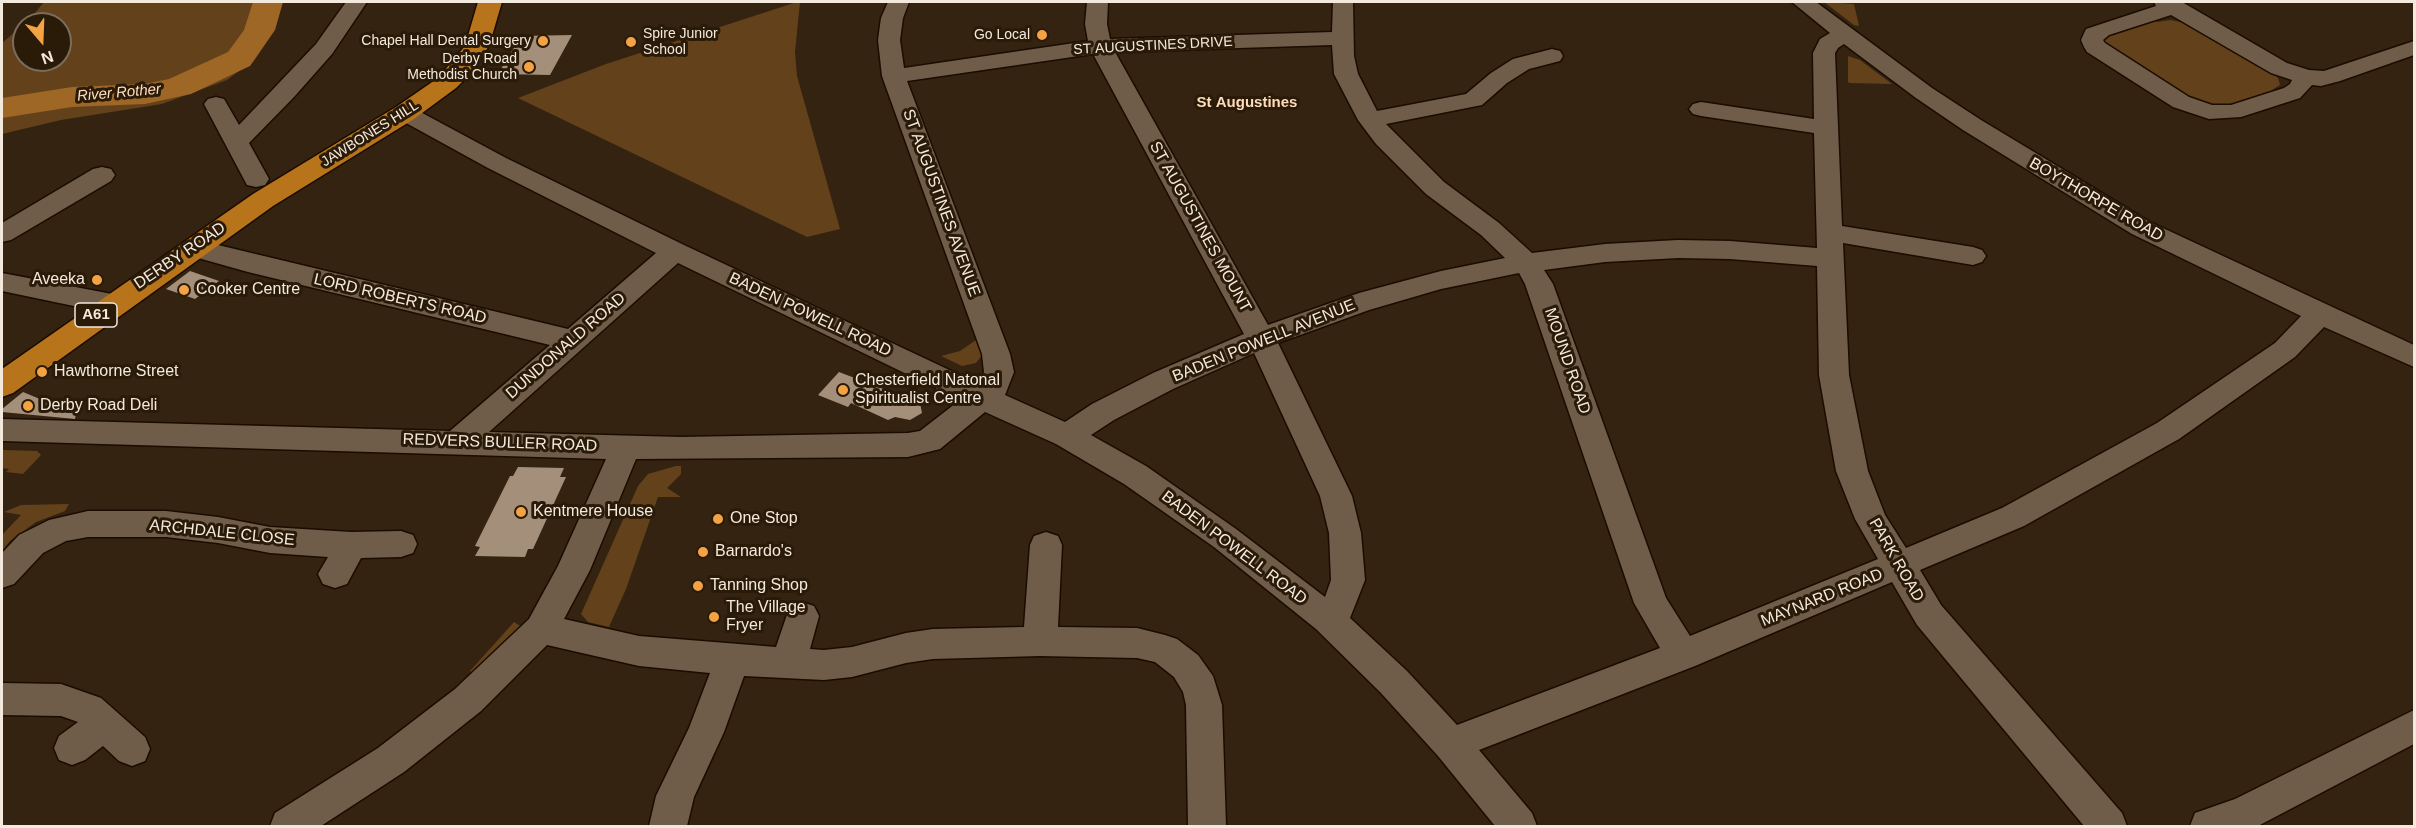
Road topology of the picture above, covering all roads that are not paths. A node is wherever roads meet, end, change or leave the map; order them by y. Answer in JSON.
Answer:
{"nodes":[{"id":1,"x":356,"y":2,"type":"edge"},
{"id":2,"x":490,"y":2,"type":"edge"},
{"id":3,"x":898,"y":2,"type":"edge"},
{"id":4,"x":1097,"y":2,"type":"edge"},
{"id":5,"x":1343,"y":2,"type":"edge"},
{"id":6,"x":1803,"y":2,"type":"edge"},
{"id":7,"x":2169,"y":4,"type":"edge"},
{"id":8,"x":1845,"y":33,"type":"junction"},
{"id":9,"x":1342,"y":38,"type":"junction"},
{"id":10,"x":1100,"y":46,"type":"junction"},
{"id":11,"x":2415,"y":48,"type":"edge"},
{"id":12,"x":1552,"y":56,"type":"dead end"},
{"id":13,"x":894,"y":76,"type":"junction"},
{"id":14,"x":2304,"y":77,"type":"junction"},
{"id":15,"x":216,"y":104,"type":"dead end"},
{"id":16,"x":1701,"y":109,"type":"dead end"},
{"id":17,"x":405,"y":113,"type":"junction"},
{"id":18,"x":1370,"y":120,"type":"junction"},
{"id":19,"x":1827,"y":128,"type":"junction"},
{"id":20,"x":236,"y":142,"type":"junction"},
{"id":21,"x":102,"y":175,"type":"dead end"},
{"id":22,"x":265,"y":186,"type":"junction"},
{"id":23,"x":2,"y":234,"type":"edge"},
{"id":24,"x":1829,"y":245,"type":"junction"},
{"id":25,"x":193,"y":248,"type":"junction"},
{"id":26,"x":675,"y":251,"type":"junction"},
{"id":27,"x":1973,"y":256,"type":"dead end"},
{"id":28,"x":1526,"y":263,"type":"junction"},
{"id":29,"x":2,"y":282,"type":"edge"},
{"id":30,"x":112,"y":304,"type":"junction"},
{"id":31,"x":2320,"y":314,"type":"junction"},
{"id":32,"x":1261,"y":338,"type":"junction"},
{"id":33,"x":573,"y":340,"type":"junction"},
{"id":34,"x":2415,"y":357,"type":"edge"},
{"id":35,"x":2,"y":385,"type":"edge"},
{"id":36,"x":983,"y":398,"type":"junction"},
{"id":37,"x":2,"y":430,"type":"edge"},
{"id":38,"x":1067,"y":436,"type":"junction"},
{"id":39,"x":458,"y":442,"type":"junction"},
{"id":40,"x":626,"y":447,"type":"junction"},
{"id":41,"x":401,"y":544,"type":"dead end"},
{"id":42,"x":351,"y":545,"type":"junction"},
{"id":43,"x":1046,"y":545,"type":"dead end"},
{"id":44,"x":1899,"y":567,"type":"junction"},
{"id":45,"x":2,"y":574,"type":"edge"},
{"id":46,"x":335,"y":574,"type":"dead end"},
{"id":47,"x":802,"y":616,"type":"dead end"},
{"id":48,"x":1328,"y":619,"type":"junction"},
{"id":49,"x":542,"y":628,"type":"junction"},
{"id":50,"x":1040,"y":642,"type":"junction"},
{"id":51,"x":1683,"y":655,"type":"junction"},
{"id":52,"x":732,"y":660,"type":"junction"},
{"id":53,"x":789,"y":663,"type":"junction"},
{"id":54,"x":2,"y":699,"type":"edge"},
{"id":55,"x":105,"y":723,"type":"junction"},
{"id":56,"x":2415,"y":726,"type":"edge"},
{"id":57,"x":1452,"y":744,"type":"junction"},
{"id":58,"x":72,"y":748,"type":"dead end"},
{"id":59,"x":132,"y":749,"type":"dead end"},
{"id":60,"x":663,"y":825,"type":"edge"},
{"id":61,"x":290,"y":826,"type":"edge"},
{"id":62,"x":1207,"y":826,"type":"edge"},
{"id":63,"x":1518,"y":826,"type":"edge"},
{"id":64,"x":2108,"y":826,"type":"edge"},
{"id":65,"x":2209,"y":826,"type":"edge"}],
"edges":[{"from":1,"to":20,"type":"street"},
{"from":2,"to":17,"type":"highway","name":"JAWBONES HILL","number":"A61"},
{"from":3,"to":13,"type":"street","name":"ST AUGUSTINES AVENUE"},
{"from":4,"to":10,"type":"street","name":"ST AUGUSTINES MOUNT"},
{"from":5,"to":9,"type":"street","name":"MOUND ROAD"},
{"from":6,"to":8,"type":"street","name":"BOYTHORPE ROAD"},
{"from":7,"to":14,"type":"street"},
{"from":7,"to":14,"type":"street"},
{"from":8,"to":19,"type":"street","name":"PARK ROAD"},
{"from":8,"to":31,"type":"street","name":"BOYTHORPE ROAD"},
{"from":9,"to":10,"type":"street","name":"ST AUGUSTINES DRIVE"},
{"from":9,"to":18,"type":"street","name":"MOUND ROAD"},
{"from":10,"to":13,"type":"street","name":"ST AUGUSTINES DRIVE"},
{"from":10,"to":32,"type":"street","name":"ST AUGUSTINES MOUNT"},
{"from":11,"to":14,"type":"street"},
{"from":12,"to":18,"type":"street"},
{"from":13,"to":36,"type":"street","name":"ST AUGUSTINES AVENUE"},
{"from":15,"to":20,"type":"street"},
{"from":16,"to":19,"type":"street"},
{"from":17,"to":22,"type":"highway","name":"JAWBONES HILL","number":"A61"},
{"from":17,"to":26,"type":"street","name":"BADEN POWELL ROAD"},
{"from":18,"to":28,"type":"street","name":"MOUND ROAD"},
{"from":19,"to":24,"type":"street","name":"PARK ROAD"},
{"from":20,"to":22,"type":"street"},
{"from":21,"to":23,"type":"street"},
{"from":22,"to":25,"type":"highway","name":"DERBY ROAD","number":"A61"},
{"from":24,"to":27,"type":"street"},
{"from":24,"to":28,"type":"street","name":"BADEN POWELL AVENUE"},
{"from":24,"to":44,"type":"street","name":"PARK ROAD"},
{"from":25,"to":30,"type":"highway","name":"DERBY ROAD","number":"A61"},
{"from":25,"to":33,"type":"street","name":"LORD ROBERTS ROAD"},
{"from":26,"to":33,"type":"street","name":"DUNDONALD ROAD"},
{"from":26,"to":36,"type":"street","name":"BADEN POWELL ROAD"},
{"from":28,"to":32,"type":"street","name":"BADEN POWELL AVENUE"},
{"from":28,"to":51,"type":"street","name":"MOUND ROAD"},
{"from":29,"to":30,"type":"street"},
{"from":30,"to":35,"type":"highway","name":"DERBY ROAD","number":"A61"},
{"from":31,"to":34,"type":"street","name":"BOYTHORPE ROAD"},
{"from":31,"to":44,"type":"street","name":"MAYNARD ROAD"},
{"from":32,"to":38,"type":"street","name":"BADEN POWELL AVENUE"},
{"from":32,"to":48,"type":"street","name":"ST AUGUSTINES MOUNT"},
{"from":33,"to":39,"type":"street","name":"DUNDONALD ROAD"},
{"from":36,"to":38,"type":"street","name":"BADEN POWELL ROAD"},
{"from":36,"to":40,"type":"street","name":"REDVERS BULLER ROAD"},
{"from":37,"to":39,"type":"street","name":"REDVERS BULLER ROAD"},
{"from":38,"to":48,"type":"street","name":"BADEN POWELL ROAD"},
{"from":39,"to":40,"type":"street","name":"REDVERS BULLER ROAD"},
{"from":40,"to":49,"type":"street"},
{"from":41,"to":42,"type":"street","name":"ARCHDALE CLOSE"},
{"from":42,"to":45,"type":"street","name":"ARCHDALE CLOSE"},
{"from":42,"to":46,"type":"street"},
{"from":43,"to":50,"type":"street"},
{"from":44,"to":51,"type":"street","name":"MAYNARD ROAD"},
{"from":44,"to":64,"type":"street","name":"PARK ROAD"},
{"from":47,"to":53,"type":"street"},
{"from":48,"to":57,"type":"street","name":"BADEN POWELL ROAD"},
{"from":49,"to":52,"type":"street"},
{"from":49,"to":61,"type":"street"},
{"from":50,"to":53,"type":"street"},
{"from":50,"to":62,"type":"street"},
{"from":51,"to":57,"type":"street","name":"MAYNARD ROAD"},
{"from":52,"to":53,"type":"street"},
{"from":52,"to":60,"type":"street"},
{"from":54,"to":55,"type":"street"},
{"from":55,"to":58,"type":"street"},
{"from":55,"to":59,"type":"street"},
{"from":56,"to":65,"type":"street"},
{"from":57,"to":63,"type":"street","name":"BADEN POWELL ROAD"}]}
